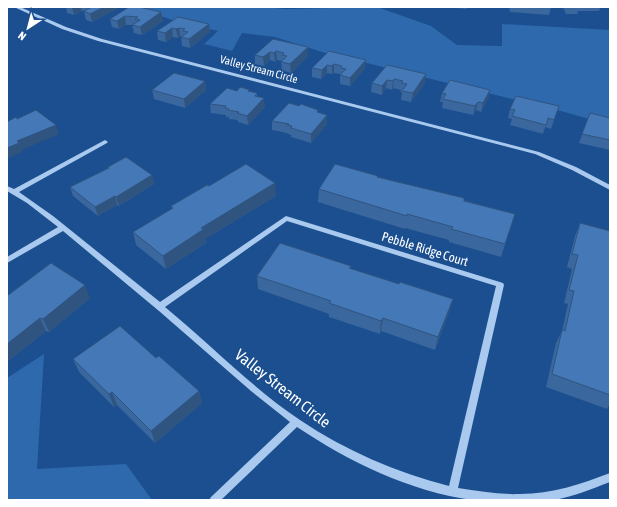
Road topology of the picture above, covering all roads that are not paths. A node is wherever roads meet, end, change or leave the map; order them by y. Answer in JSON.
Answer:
{"nodes":[{"id":1,"x":16,"y":7,"type":"edge"},
{"id":2,"x":105,"y":142,"type":"dead end"},
{"id":3,"x":610,"y":188,"type":"edge"},
{"id":4,"x":11,"y":190,"type":"edge"},
{"id":5,"x":62,"y":228,"type":"junction"},
{"id":6,"x":7,"y":260,"type":"edge"},
{"id":7,"x":160,"y":306,"type":"junction"},
{"id":8,"x":296,"y":422,"type":"junction"},
{"id":9,"x":610,"y":477,"type":"edge"},
{"id":10,"x":453,"y":491,"type":"junction"},
{"id":11,"x":214,"y":500,"type":"edge"}],
"edges":[{"from":1,"to":3,"type":"street","name":"Valley Stream Circle"},
{"from":2,"to":4,"type":"street"},
{"from":4,"to":5,"type":"street","name":"Valley Stream Circle"},
{"from":5,"to":6,"type":"street"},
{"from":5,"to":7,"type":"street","name":"Valley Stream Circle"},
{"from":7,"to":8,"type":"street","name":"Valley Stream Circle"},
{"from":7,"to":10,"type":"street","name":"Pebble Ridge Court"},
{"from":8,"to":10,"type":"street","name":"Valley Stream Circle"},
{"from":8,"to":11,"type":"street"},
{"from":9,"to":10,"type":"street","name":"Valley Stream Circle"}]}
